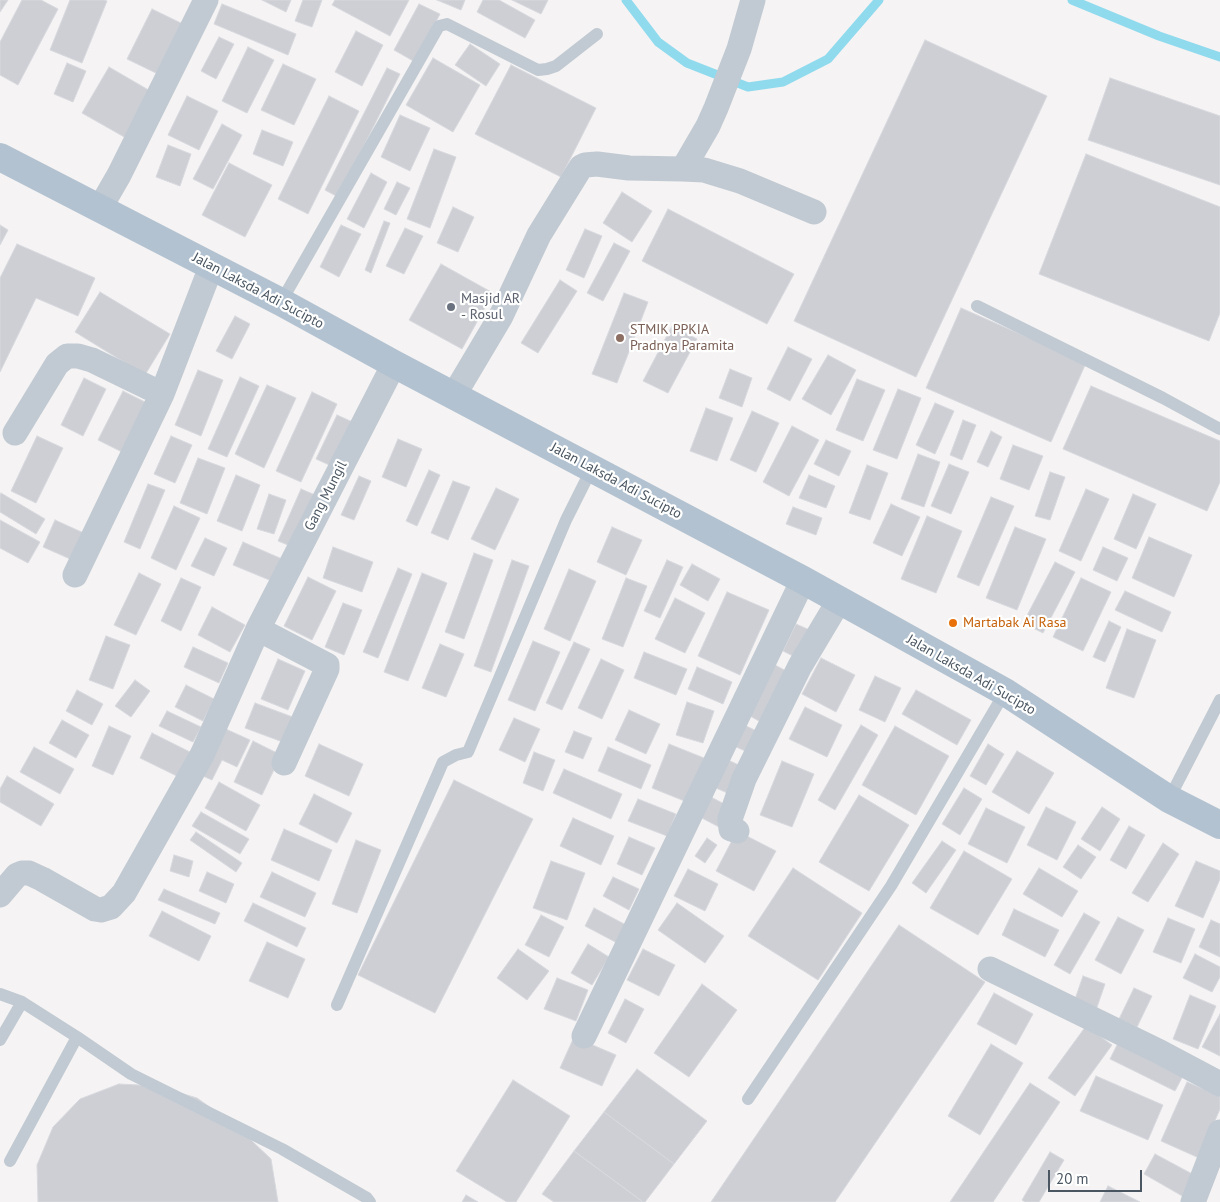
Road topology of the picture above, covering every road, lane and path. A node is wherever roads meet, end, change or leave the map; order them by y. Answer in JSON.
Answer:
{"nodes":[{"id":1,"x":206,"y":0,"type":"edge"},
{"id":2,"x":753,"y":0,"type":"edge"},
{"id":3,"x":598,"y":34,"type":"dead end"},
{"id":4,"x":0,"y":158,"type":"edge"},
{"id":5,"x":683,"y":169,"type":"junction"},
{"id":6,"x":100,"y":208,"type":"junction"},
{"id":7,"x":814,"y":212,"type":"dead end"},
{"id":8,"x":212,"y":267,"type":"junction"},
{"id":9,"x":282,"y":302,"type":"junction"},
{"id":10,"x":977,"y":306,"type":"dead end"},
{"id":11,"x":394,"y":364,"type":"junction"},
{"id":12,"x":162,"y":394,"type":"junction"},
{"id":13,"x":454,"y":395,"type":"junction"},
{"id":14,"x":1220,"y":429,"type":"edge"},
{"id":15,"x":15,"y":432,"type":"dead end"},
{"id":16,"x":592,"y":468,"type":"junction"},
{"id":17,"x":75,"y":574,"type":"dead end"},
{"id":18,"x":803,"y":580,"type":"junction"},
{"id":19,"x":837,"y":604,"type":"dead end"},
{"id":20,"x":258,"y":629,"type":"junction"},
{"id":21,"x":1005,"y":692,"type":"junction"},
{"id":22,"x":1220,"y":700,"type":"edge"},
{"id":23,"x":284,"y":763,"type":"dead end"},
{"id":24,"x":1169,"y":799,"type":"junction"},
{"id":25,"x":1220,"y":825,"type":"edge"},
{"id":26,"x":738,"y":831,"type":"dead end"},
{"id":27,"x":5,"y":890,"type":"edge"},
{"id":28,"x":990,"y":970,"type":"dead end"},
{"id":29,"x":0,"y":994,"type":"edge"},
{"id":30,"x":22,"y":1002,"type":"junction"},
{"id":31,"x":336,"y":1004,"type":"dead end"},
{"id":32,"x":584,"y":1036,"type":"dead end"},
{"id":33,"x":77,"y":1037,"type":"junction"},
{"id":34,"x":0,"y":1040,"type":"edge"},
{"id":35,"x":1220,"y":1084,"type":"edge"},
{"id":36,"x":748,"y":1098,"type":"dead end"},
{"id":37,"x":1220,"y":1132,"type":"edge"},
{"id":38,"x":10,"y":1161,"type":"dead end"},
{"id":39,"x":370,"y":1202,"type":"edge"},
{"id":40,"x":1193,"y":1202,"type":"edge"}],
"edges":[{"from":1,"to":6,"type":"street"},
{"from":2,"to":5,"type":"street"},
{"from":3,"to":9,"type":"lane"},
{"from":4,"to":6,"type":"main road","name":"Jalan Laksda Adi Sucipto"},
{"from":5,"to":7,"type":"street"},
{"from":5,"to":13,"type":"street"},
{"from":6,"to":8,"type":"main road","name":"Jalan Laksda Adi Sucipto"},
{"from":8,"to":9,"type":"main road","name":"Jalan Laksda Adi Sucipto"},
{"from":8,"to":12,"type":"street"},
{"from":9,"to":11,"type":"main road","name":"Jalan Laksda Adi Sucipto"},
{"from":10,"to":14,"type":"lane"},
{"from":11,"to":13,"type":"main road","name":"Jalan Laksda Adi Sucipto"},
{"from":11,"to":20,"type":"street","name":"Gang Mungil"},
{"from":12,"to":15,"type":"street"},
{"from":12,"to":17,"type":"street"},
{"from":13,"to":16,"type":"main road","name":"Jalan Laksda Adi Sucipto"},
{"from":16,"to":18,"type":"main road","name":"Jalan Laksda Adi Sucipto"},
{"from":16,"to":31,"type":"lane"},
{"from":18,"to":21,"type":"main road","name":"Jalan Laksda Adi Sucipto"},
{"from":18,"to":32,"type":"street"},
{"from":19,"to":26,"type":"street"},
{"from":20,"to":23,"type":"street"},
{"from":20,"to":27,"type":"street","name":"Gang Mungil"},
{"from":21,"to":24,"type":"main road","name":"Jalan Laksda Adi Sucipto"},
{"from":21,"to":36,"type":"lane"},
{"from":22,"to":24,"type":"lane"},
{"from":24,"to":25,"type":"main road","name":"Jalan Laksda Adi Sucipto"},
{"from":28,"to":35,"type":"street"},
{"from":29,"to":30,"type":"lane"},
{"from":30,"to":33,"type":"lane"},
{"from":30,"to":34,"type":"lane"},
{"from":33,"to":38,"type":"lane"},
{"from":33,"to":39,"type":"lane"},
{"from":37,"to":40,"type":"street"}]}
